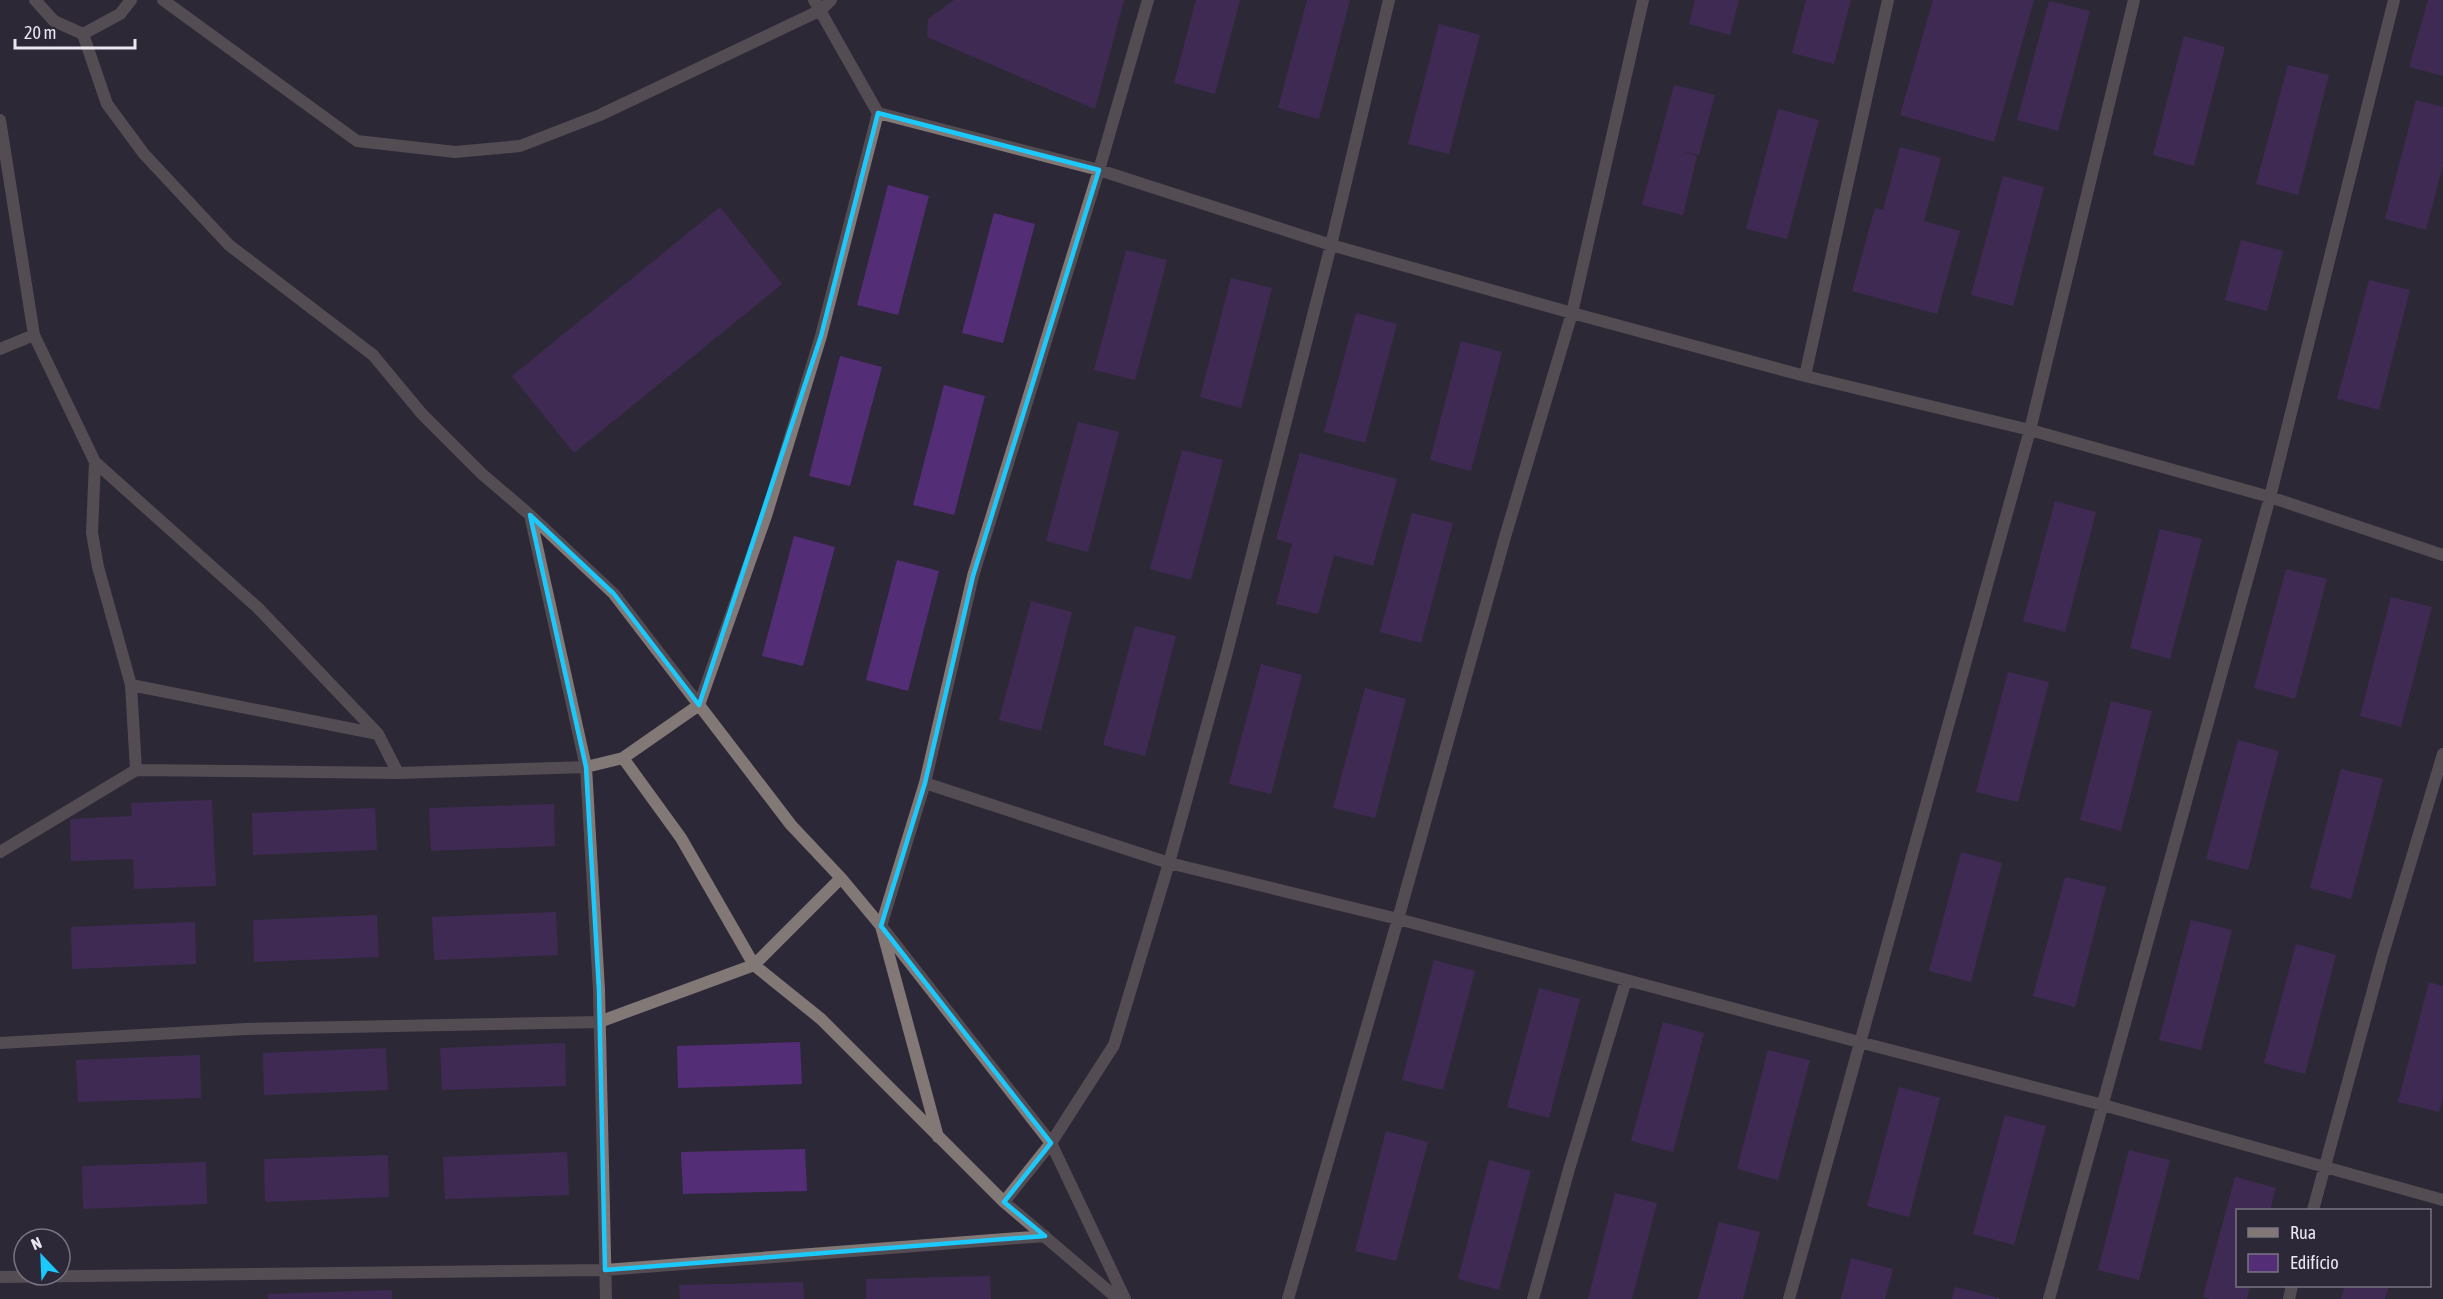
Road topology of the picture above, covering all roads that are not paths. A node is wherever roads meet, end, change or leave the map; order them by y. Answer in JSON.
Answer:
{"nodes":[{"id":1,"x":35,"y":0,"type":"edge"},
{"id":2,"x":131,"y":0,"type":"edge"},
{"id":3,"x":163,"y":0,"type":"edge"},
{"id":4,"x":831,"y":0,"type":"edge"},
{"id":5,"x":1148,"y":0,"type":"edge"},
{"id":6,"x":1389,"y":0,"type":"edge"},
{"id":7,"x":1643,"y":0,"type":"edge"},
{"id":8,"x":1888,"y":0,"type":"edge"},
{"id":9,"x":2134,"y":0,"type":"edge"},
{"id":10,"x":2394,"y":0,"type":"edge"},
{"id":11,"x":818,"y":5,"type":"edge"},
{"id":12,"x":83,"y":34,"type":"junction"},
{"id":13,"x":878,"y":113,"type":"junction"},
{"id":14,"x":0,"y":120,"type":"edge"},
{"id":15,"x":1099,"y":170,"type":"junction"},
{"id":16,"x":1331,"y":244,"type":"junction"},
{"id":17,"x":1572,"y":313,"type":"junction"},
{"id":18,"x":34,"y":334,"type":"junction"},
{"id":19,"x":0,"y":349,"type":"edge"},
{"id":20,"x":1805,"y":376,"type":"junction"},
{"id":21,"x":2030,"y":430,"type":"junction"},
{"id":22,"x":95,"y":462,"type":"junction"},
{"id":23,"x":2270,"y":497,"type":"junction"},
{"id":24,"x":530,"y":515,"type":"junction"},
{"id":25,"x":2443,"y":555,"type":"edge"},
{"id":26,"x":131,"y":685,"type":"junction"},
{"id":27,"x":699,"y":705,"type":"junction"},
{"id":28,"x":378,"y":734,"type":"junction"},
{"id":29,"x":2443,"y":754,"type":"edge"},
{"id":30,"x":623,"y":758,"type":"junction"},
{"id":31,"x":586,"y":767,"type":"junction"},
{"id":32,"x":136,"y":770,"type":"junction"},
{"id":33,"x":398,"y":773,"type":"junction"},
{"id":34,"x":925,"y":783,"type":"junction"},
{"id":35,"x":0,"y":852,"type":"edge"},
{"id":36,"x":1169,"y":863,"type":"junction"},
{"id":37,"x":841,"y":878,"type":"junction"},
{"id":38,"x":1398,"y":919,"type":"junction"},
{"id":39,"x":881,"y":926,"type":"junction"},
{"id":40,"x":754,"y":964,"type":"junction"},
{"id":41,"x":1626,"y":980,"type":"junction"},
{"id":42,"x":599,"y":1022,"type":"junction"},
{"id":43,"x":1859,"y":1042,"type":"junction"},
{"id":44,"x":0,"y":1043,"type":"edge"},
{"id":45,"x":2103,"y":1105,"type":"junction"},
{"id":46,"x":938,"y":1137,"type":"junction"},
{"id":47,"x":1051,"y":1143,"type":"junction"},
{"id":48,"x":2324,"y":1167,"type":"junction"},
{"id":49,"x":2443,"y":1200,"type":"edge"},
{"id":50,"x":1004,"y":1202,"type":"junction"},
{"id":51,"x":2313,"y":1209,"type":"edge"},
{"id":52,"x":1045,"y":1236,"type":"junction"},
{"id":53,"x":605,"y":1270,"type":"junction"},
{"id":54,"x":0,"y":1277,"type":"edge"},
{"id":55,"x":606,"y":1299,"type":"edge"},
{"id":56,"x":1118,"y":1299,"type":"edge"},
{"id":57,"x":1125,"y":1299,"type":"edge"},
{"id":58,"x":1288,"y":1299,"type":"edge"},
{"id":59,"x":1533,"y":1299,"type":"edge"},
{"id":60,"x":1789,"y":1299,"type":"edge"},
{"id":61,"x":2049,"y":1299,"type":"edge"}],
"edges":[{"from":1,"to":12,"type":"street"},
{"from":2,"to":12,"type":"street"},
{"from":3,"to":11,"type":"street"},
{"from":4,"to":11,"type":"street"},
{"from":5,"to":15,"type":"street"},
{"from":6,"to":16,"type":"street"},
{"from":7,"to":17,"type":"street"},
{"from":8,"to":20,"type":"street"},
{"from":9,"to":21,"type":"street"},
{"from":10,"to":23,"type":"street"},
{"from":11,"to":13,"type":"street"},
{"from":12,"to":24,"type":"street"},
{"from":13,"to":15,"type":"street"},
{"from":13,"to":27,"type":"street"},
{"from":14,"to":18,"type":"street"},
{"from":15,"to":16,"type":"street"},
{"from":15,"to":34,"type":"street"},
{"from":16,"to":17,"type":"street"},
{"from":16,"to":36,"type":"street"},
{"from":17,"to":20,"type":"street"},
{"from":17,"to":38,"type":"street"},
{"from":18,"to":19,"type":"street"},
{"from":18,"to":22,"type":"street"},
{"from":20,"to":21,"type":"street"},
{"from":21,"to":23,"type":"street"},
{"from":21,"to":43,"type":"street"},
{"from":22,"to":26,"type":"street"},
{"from":22,"to":28,"type":"street"},
{"from":23,"to":25,"type":"street"},
{"from":23,"to":45,"type":"street"},
{"from":24,"to":27,"type":"street"},
{"from":24,"to":31,"type":"street"},
{"from":26,"to":28,"type":"street"},
{"from":26,"to":32,"type":"street"},
{"from":27,"to":30,"type":"street"},
{"from":27,"to":37,"type":"street"},
{"from":28,"to":33,"type":"street"},
{"from":29,"to":48,"type":"street"},
{"from":30,"to":31,"type":"street"},
{"from":30,"to":40,"type":"street"},
{"from":31,"to":33,"type":"street"},
{"from":31,"to":42,"type":"street"},
{"from":32,"to":33,"type":"street"},
{"from":32,"to":35,"type":"street"},
{"from":34,"to":36,"type":"street"},
{"from":34,"to":39,"type":"street"},
{"from":36,"to":38,"type":"street"},
{"from":36,"to":47,"type":"street"},
{"from":37,"to":39,"type":"street"},
{"from":37,"to":40,"type":"street"},
{"from":38,"to":41,"type":"street"},
{"from":38,"to":58,"type":"street"},
{"from":39,"to":46,"type":"street"},
{"from":39,"to":47,"type":"street"},
{"from":40,"to":42,"type":"street"},
{"from":40,"to":46,"type":"street"},
{"from":41,"to":43,"type":"street"},
{"from":41,"to":59,"type":"street"},
{"from":42,"to":44,"type":"street"},
{"from":42,"to":53,"type":"street"},
{"from":43,"to":45,"type":"street"},
{"from":43,"to":60,"type":"street"},
{"from":45,"to":48,"type":"street"},
{"from":45,"to":61,"type":"street"},
{"from":46,"to":50,"type":"street"},
{"from":47,"to":50,"type":"street"},
{"from":47,"to":57,"type":"street"},
{"from":48,"to":49,"type":"street"},
{"from":48,"to":51,"type":"street"},
{"from":50,"to":52,"type":"street"},
{"from":52,"to":53,"type":"street"},
{"from":52,"to":56,"type":"street"},
{"from":53,"to":54,"type":"street"},
{"from":53,"to":55,"type":"street"}]}
